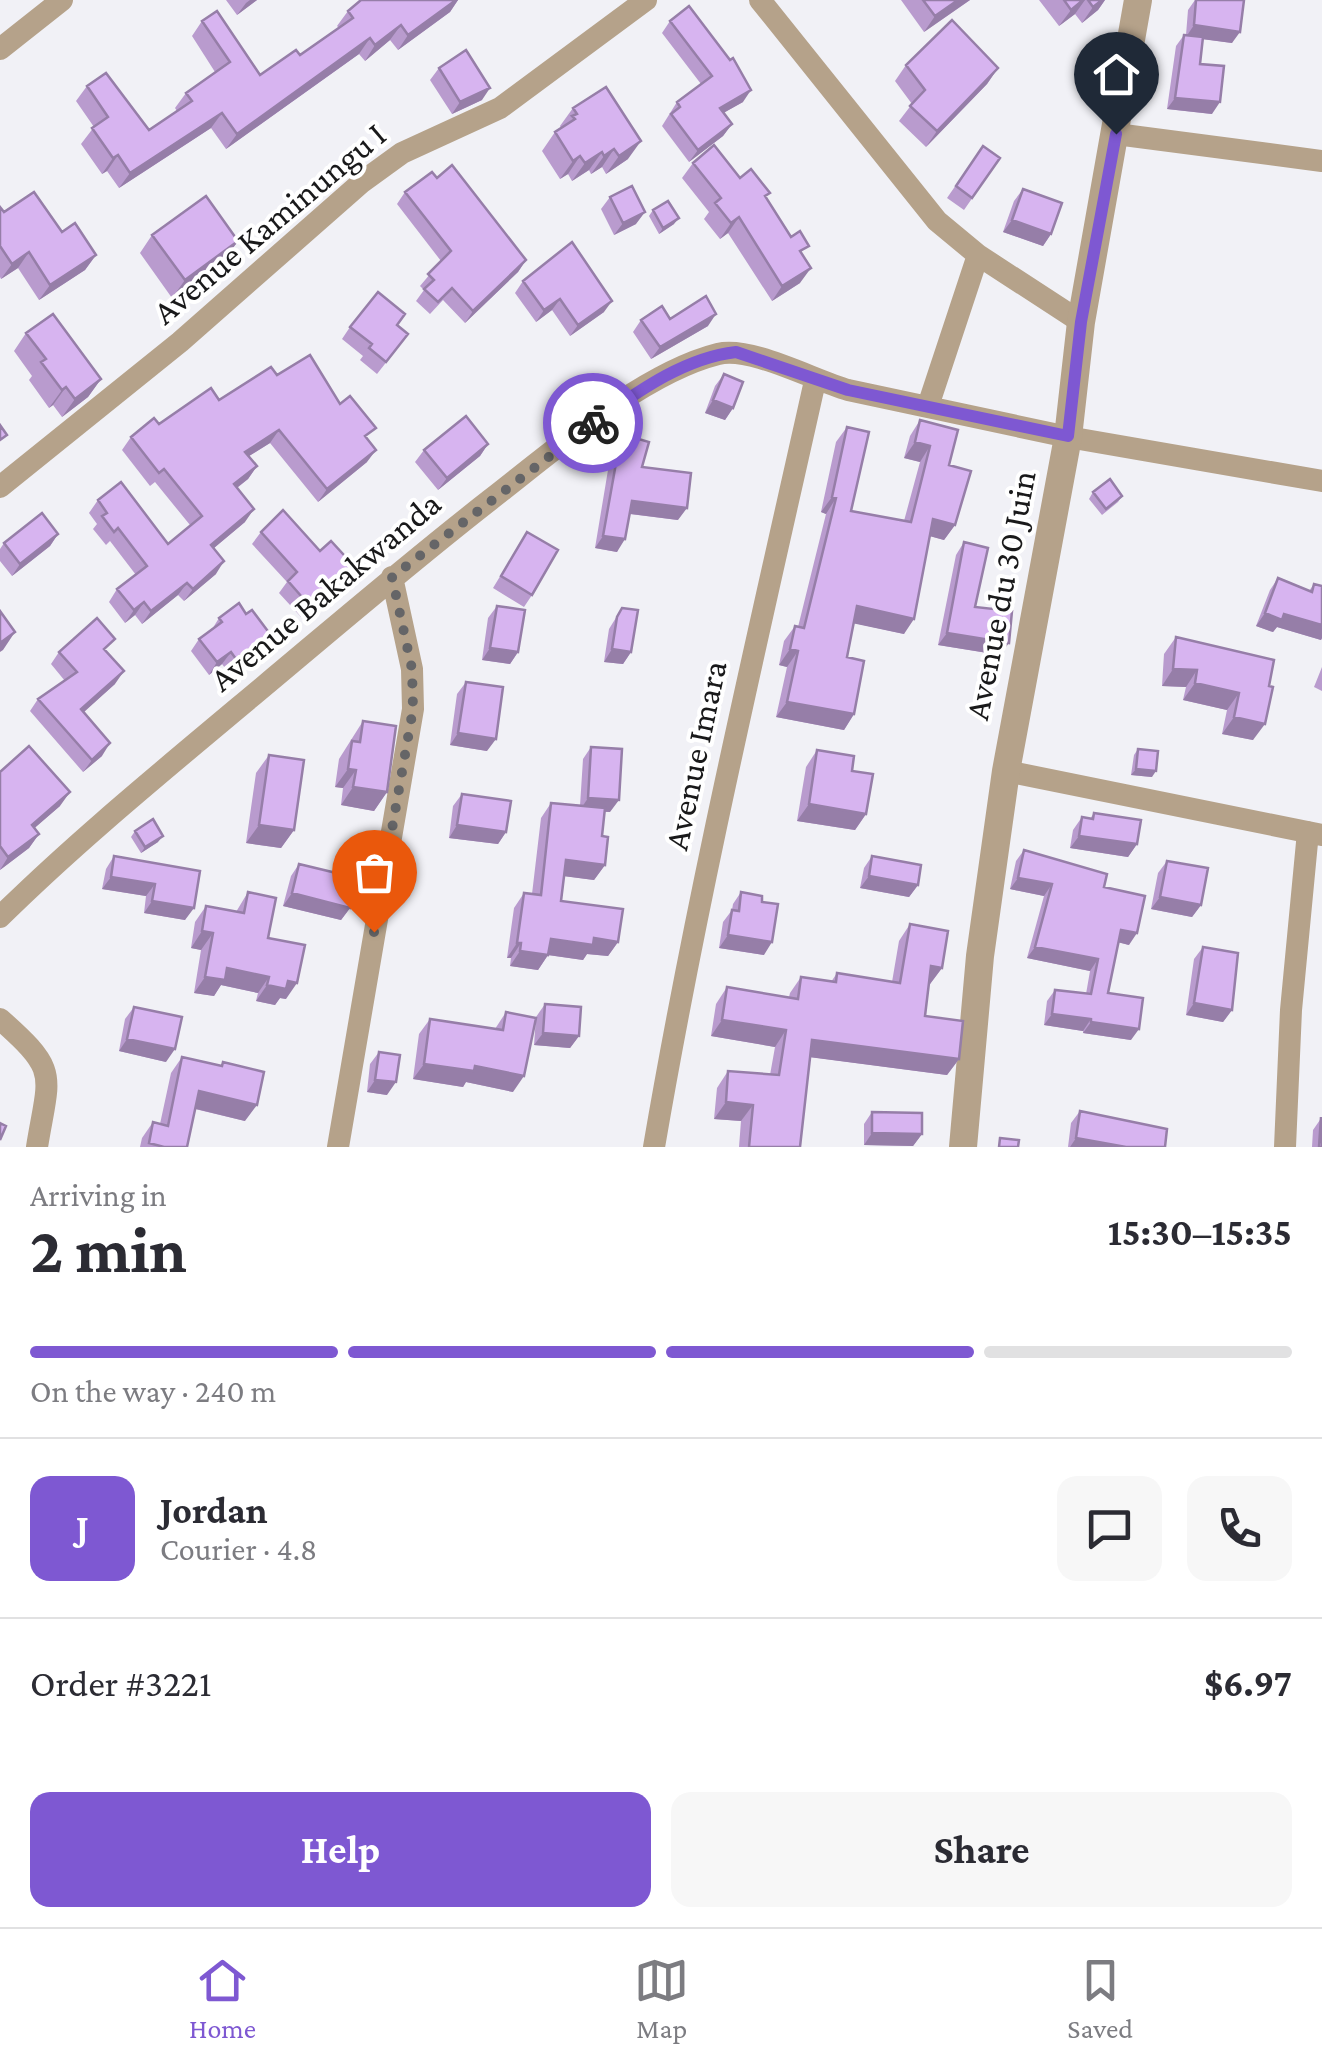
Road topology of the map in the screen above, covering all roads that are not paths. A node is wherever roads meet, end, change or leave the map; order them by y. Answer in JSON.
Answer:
{"nodes":[{"id":1,"x":62,"y":0,"type":"edge"},
{"id":2,"x":646,"y":0,"type":"edge"},
{"id":3,"x":760,"y":0,"type":"edge"},
{"id":4,"x":1138,"y":0,"type":"edge"},
{"id":5,"x":0,"y":49,"type":"edge"},
{"id":6,"x":1116,"y":134,"type":"junction"},
{"id":7,"x":1322,"y":160,"type":"edge"},
{"id":8,"x":978,"y":255,"type":"junction"},
{"id":9,"x":1081,"y":322,"type":"junction"},
{"id":10,"x":815,"y":381,"type":"junction"},
{"id":11,"x":928,"y":406,"type":"junction"},
{"id":12,"x":1068,"y":436,"type":"junction"},
{"id":13,"x":1322,"y":481,"type":"edge"},
{"id":14,"x":0,"y":487,"type":"edge"},
{"id":15,"x":392,"y":577,"type":"junction"},
{"id":16,"x":1006,"y":771,"type":"junction"},
{"id":17,"x":1315,"y":834,"type":"edge"},
{"id":18,"x":0,"y":917,"type":"edge"},
{"id":19,"x":0,"y":1019,"type":"edge"},
{"id":20,"x":36,"y":1147,"type":"edge"},
{"id":21,"x":338,"y":1147,"type":"edge"},
{"id":22,"x":654,"y":1147,"type":"edge"},
{"id":23,"x":963,"y":1147,"type":"edge"},
{"id":24,"x":1285,"y":1147,"type":"edge"}],
"edges":[{"from":1,"to":5,"type":"street"},
{"from":2,"to":14,"type":"street","name":"Avenue Kaminungu I"},
{"from":3,"to":8,"type":"street"},
{"from":4,"to":6,"type":"street","name":"Avenue du 30 Juin"},
{"from":6,"to":7,"type":"street"},
{"from":6,"to":9,"type":"street","name":"Avenue du 30 Juin"},
{"from":8,"to":9,"type":"street"},
{"from":8,"to":11,"type":"street"},
{"from":9,"to":12,"type":"street","name":"Avenue du 30 Juin"},
{"from":10,"to":11,"type":"street","name":"Avenue Bakakwanda"},
{"from":10,"to":15,"type":"street","name":"Avenue Bakakwanda"},
{"from":10,"to":22,"type":"street","name":"Avenue Imara"},
{"from":11,"to":12,"type":"street","name":"Avenue Bakakwanda"},
{"from":12,"to":13,"type":"street","name":"Avenue Bakakwanda"},
{"from":12,"to":16,"type":"street","name":"Avenue du 30 Juin"},
{"from":15,"to":18,"type":"street","name":"Avenue Bakakwanda"},
{"from":15,"to":21,"type":"street"},
{"from":16,"to":17,"type":"street"},
{"from":16,"to":23,"type":"street","name":"Avenue du 30 Juin"},
{"from":17,"to":24,"type":"street"},
{"from":19,"to":20,"type":"street"}]}
